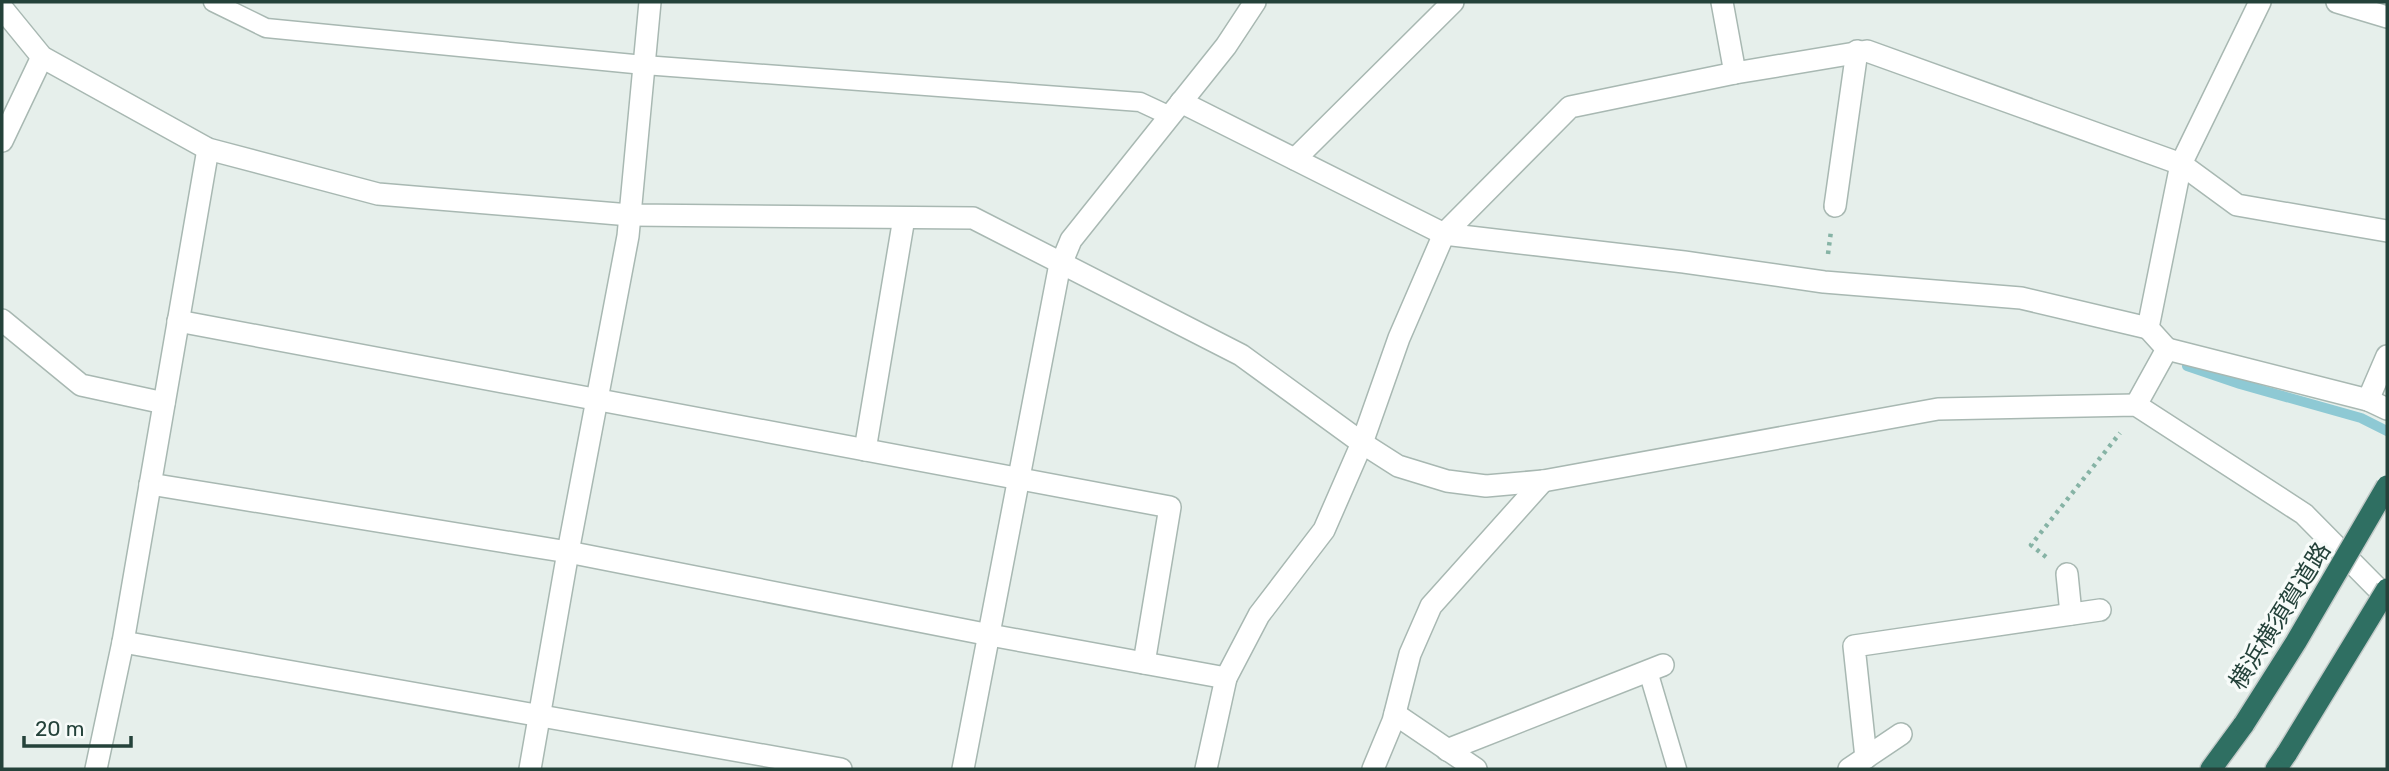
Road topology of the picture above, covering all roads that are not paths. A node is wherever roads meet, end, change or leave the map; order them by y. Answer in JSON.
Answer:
{"nodes":[{"id":1,"x":213,"y":2,"type":"edge"},
{"id":2,"x":650,"y":2,"type":"edge"},
{"id":3,"x":1255,"y":2,"type":"edge"},
{"id":4,"x":1453,"y":2,"type":"edge"},
{"id":5,"x":1722,"y":2,"type":"edge"},
{"id":6,"x":2260,"y":2,"type":"edge"},
{"id":7,"x":2337,"y":2,"type":"edge"},
{"id":8,"x":2,"y":8,"type":"edge"},
{"id":9,"x":2387,"y":17,"type":"edge"},
{"id":10,"x":1857,"y":51,"type":"junction"},
{"id":11,"x":42,"y":57,"type":"junction"},
{"id":12,"x":644,"y":65,"type":"junction"},
{"id":13,"x":1735,"y":73,"type":"junction"},
{"id":14,"x":1176,"y":109,"type":"junction"},
{"id":15,"x":2,"y":141,"type":"edge"},
{"id":16,"x":208,"y":149,"type":"junction"},
{"id":17,"x":1295,"y":159,"type":"junction"},
{"id":18,"x":2181,"y":164,"type":"junction"},
{"id":19,"x":1835,"y":206,"type":"dead end"},
{"id":20,"x":630,"y":215,"type":"junction"},
{"id":21,"x":904,"y":218,"type":"junction"},
{"id":22,"x":2387,"y":231,"type":"edge"},
{"id":23,"x":1444,"y":234,"type":"junction"},
{"id":24,"x":1062,"y":262,"type":"junction"},
{"id":25,"x":2,"y":320,"type":"edge"},
{"id":26,"x":178,"y":321,"type":"junction"},
{"id":27,"x":2148,"y":328,"type":"junction"},
{"id":28,"x":2168,"y":349,"type":"junction"},
{"id":29,"x":2387,"y":356,"type":"edge"},
{"id":30,"x":597,"y":399,"type":"junction"},
{"id":31,"x":164,"y":403,"type":"junction"},
{"id":32,"x":2136,"y":405,"type":"junction"},
{"id":33,"x":2378,"y":405,"type":"edge"},
{"id":34,"x":1362,"y":443,"type":"junction"},
{"id":35,"x":865,"y":450,"type":"junction"},
{"id":36,"x":1020,"y":478,"type":"junction"},
{"id":37,"x":1543,"y":481,"type":"junction"},
{"id":38,"x":150,"y":484,"type":"junction"},
{"id":39,"x":2387,"y":486,"type":"edge"},
{"id":40,"x":568,"y":552,"type":"junction"},
{"id":41,"x":2067,"y":573,"type":"road end"},
{"id":42,"x":2387,"y":589,"type":"edge"},
{"id":43,"x":2387,"y":598,"type":"edge"},
{"id":44,"x":2100,"y":610,"type":"dead end"},
{"id":45,"x":2071,"y":614,"type":"junction"},
{"id":46,"x":990,"y":635,"type":"junction"},
{"id":47,"x":123,"y":642,"type":"junction"},
{"id":48,"x":1144,"y":663,"type":"junction"},
{"id":49,"x":1655,"y":668,"type":"joint"},
{"id":50,"x":1226,"y":678,"type":"junction"},
{"id":51,"x":1395,"y":714,"type":"junction"},
{"id":52,"x":540,"y":715,"type":"junction"},
{"id":53,"x":1901,"y":734,"type":"dead end"},
{"id":54,"x":1447,"y":750,"type":"junction"},
{"id":55,"x":2281,"y":761,"type":"edge"},
{"id":56,"x":1857,"y":764,"type":"edge"},
{"id":57,"x":96,"y":769,"type":"edge"},
{"id":58,"x":530,"y":769,"type":"edge"},
{"id":59,"x":841,"y":769,"type":"edge"},
{"id":60,"x":963,"y":769,"type":"edge"},
{"id":61,"x":1206,"y":769,"type":"edge"},
{"id":62,"x":1373,"y":769,"type":"edge"},
{"id":63,"x":1476,"y":769,"type":"edge"},
{"id":64,"x":1677,"y":769,"type":"edge"},
{"id":65,"x":2211,"y":769,"type":"edge"}],
"edges":[{"from":1,"to":12,"type":"lane"},
{"from":2,"to":12,"type":"street"},
{"from":3,"to":14,"type":"street"},
{"from":4,"to":17,"type":"street"},
{"from":5,"to":13,"type":"street"},
{"from":6,"to":18,"type":"street"},
{"from":7,"to":9,"type":"street"},
{"from":8,"to":11,"type":"street"},
{"from":10,"to":13,"type":"street"},
{"from":10,"to":18,"type":"street"},
{"from":10,"to":19,"type":"street"},
{"from":11,"to":15,"type":"street"},
{"from":11,"to":16,"type":"street"},
{"from":12,"to":14,"type":"lane"},
{"from":12,"to":20,"type":"street"},
{"from":13,"to":23,"type":"street"},
{"from":14,"to":17,"type":"street"},
{"from":14,"to":24,"type":"street"},
{"from":16,"to":20,"type":"street"},
{"from":16,"to":26,"type":"street"},
{"from":17,"to":23,"type":"street"},
{"from":18,"to":22,"type":"street"},
{"from":18,"to":27,"type":"street"},
{"from":20,"to":21,"type":"street"},
{"from":20,"to":30,"type":"street"},
{"from":21,"to":24,"type":"street"},
{"from":21,"to":35,"type":"street"},
{"from":23,"to":27,"type":"street"},
{"from":23,"to":34,"type":"street"},
{"from":24,"to":34,"type":"street"},
{"from":24,"to":36,"type":"street"},
{"from":25,"to":31,"type":"street"},
{"from":26,"to":30,"type":"street"},
{"from":26,"to":31,"type":"street"},
{"from":27,"to":28,"type":"street"},
{"from":28,"to":32,"type":"street"},
{"from":28,"to":33,"type":"street"},
{"from":29,"to":33,"type":"street"},
{"from":30,"to":35,"type":"street"},
{"from":30,"to":40,"type":"street"},
{"from":31,"to":38,"type":"street"},
{"from":32,"to":37,"type":"street"},
{"from":32,"to":43,"type":"street"},
{"from":34,"to":37,"type":"street"},
{"from":34,"to":50,"type":"street"},
{"from":35,"to":36,"type":"street"},
{"from":36,"to":46,"type":"street"},
{"from":36,"to":48,"type":"street"},
{"from":37,"to":51,"type":"street"},
{"from":38,"to":40,"type":"street"},
{"from":38,"to":47,"type":"street"},
{"from":39,"to":65,"type":"highway","name":"横浜横須賀道路","bridge":true},
{"from":40,"to":46,"type":"street"},
{"from":40,"to":52,"type":"street"},
{"from":41,"to":45,"type":"street"},
{"from":42,"to":55,"type":"highway","bridge":true},
{"from":44,"to":45,"type":"street"},
{"from":45,"to":56,"type":"street"},
{"from":46,"to":48,"type":"street"},
{"from":46,"to":60,"type":"street"},
{"from":47,"to":52,"type":"street"},
{"from":47,"to":57,"type":"street"},
{"from":48,"to":50,"type":"street"},
{"from":49,"to":54,"type":"street"},
{"from":49,"to":64,"type":"lane"},
{"from":50,"to":61,"type":"street"},
{"from":51,"to":54,"type":"street"},
{"from":51,"to":62,"type":"street"},
{"from":52,"to":58,"type":"street"},
{"from":52,"to":59,"type":"street"},
{"from":53,"to":56,"type":"street"},
{"from":54,"to":63,"type":"street"}]}
